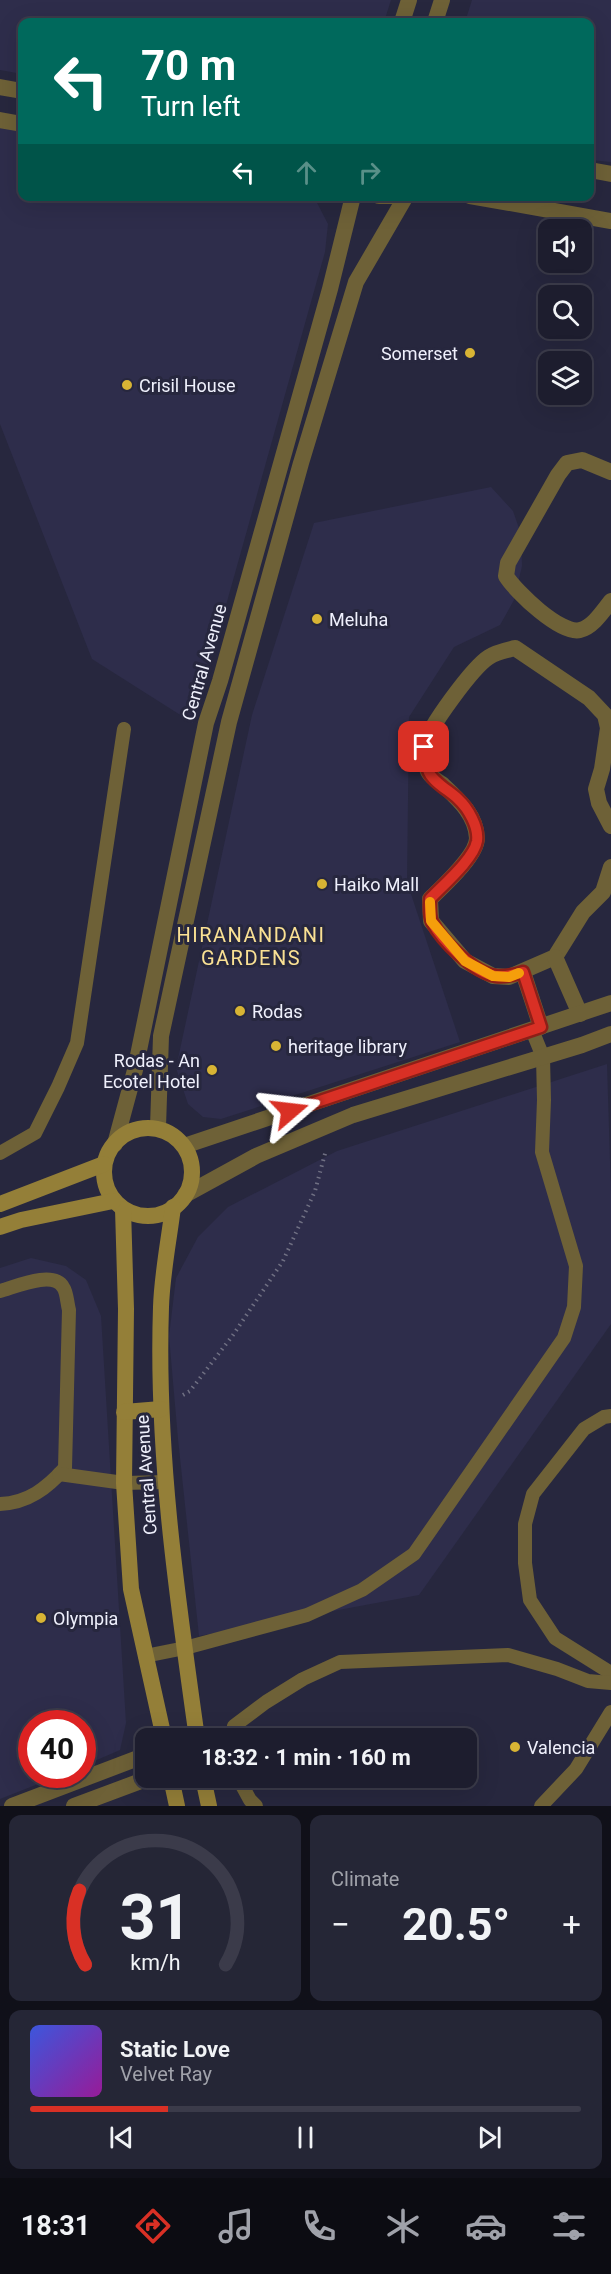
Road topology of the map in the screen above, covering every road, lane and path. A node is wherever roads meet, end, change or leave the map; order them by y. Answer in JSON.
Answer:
{"nodes":[{"id":1,"x":409,"y":0,"type":"edge"},
{"id":2,"x":442,"y":0,"type":"edge"},
{"id":3,"x":403,"y":18,"type":"edge"},
{"id":4,"x":436,"y":18,"type":"edge"},
{"id":5,"x":0,"y":87,"type":"edge"},
{"id":6,"x":18,"y":90,"type":"edge"},
{"id":7,"x":0,"y":120,"type":"edge"},
{"id":8,"x":18,"y":123,"type":"edge"},
{"id":9,"x":594,"y":171,"type":"edge"},
{"id":10,"x":611,"y":174,"type":"edge"},
{"id":11,"x":352,"y":201,"type":"edge"},
{"id":12,"x":403,"y":201,"type":"edge"},
{"id":13,"x":498,"y":201,"type":"edge"},
{"id":14,"x":611,"y":221,"type":"edge"},
{"id":15,"x":282,"y":460,"type":"junction"},
{"id":16,"x":301,"y":463,"type":"junction"},
{"id":17,"x":611,"y":472,"type":"edge"},
{"id":18,"x":611,"y":601,"type":"edge"},
{"id":19,"x":124,"y":729,"type":"dead end"},
{"id":20,"x":194,"y":779,"type":"junction"},
{"id":21,"x":216,"y":782,"type":"junction"},
{"id":22,"x":611,"y":826,"type":"edge"},
{"id":23,"x":611,"y":867,"type":"edge"},
{"id":24,"x":555,"y":957,"type":"junction"},
{"id":25,"x":523,"y":972,"type":"junction"},
{"id":26,"x":149,"y":999,"type":"junction"},
{"id":27,"x":169,"y":999,"type":"junction"},
{"id":28,"x":611,"y":1004,"type":"edge"},
{"id":29,"x":580,"y":1014,"type":"junction"},
{"id":30,"x":537,"y":1029,"type":"junction"},
{"id":31,"x":611,"y":1034,"type":"edge"},
{"id":32,"x":543,"y":1057,"type":"junction"},
{"id":33,"x":334,"y":1097,"type":"junction"},
{"id":34,"x":334,"y":1124,"type":"junction"},
{"id":35,"x":158,"y":1127,"type":"junction"},
{"id":36,"x":115,"y":1144,"type":"junction"},
{"id":37,"x":184,"y":1146,"type":"junction"},
{"id":38,"x":0,"y":1154,"type":"edge"},
{"id":39,"x":104,"y":1164,"type":"junction"},
{"id":40,"x":185,"y":1195,"type":"junction"},
{"id":41,"x":0,"y":1204,"type":"edge"},
{"id":42,"x":118,"y":1205,"type":"junction"},
{"id":43,"x":173,"y":1208,"type":"junction"},
{"id":44,"x":0,"y":1227,"type":"edge"},
{"id":45,"x":0,"y":1291,"type":"edge"},
{"id":46,"x":160,"y":1409,"type":"junction"},
{"id":47,"x":124,"y":1412,"type":"junction"},
{"id":48,"x":611,"y":1416,"type":"edge"},
{"id":49,"x":59,"y":1474,"type":"junction"},
{"id":50,"x":166,"y":1482,"type":"junction"},
{"id":51,"x":124,"y":1483,"type":"junction"},
{"id":52,"x":0,"y":1504,"type":"edge"},
{"id":53,"x":185,"y":1648,"type":"junction"},
{"id":54,"x":145,"y":1656,"type":"junction"},
{"id":55,"x":611,"y":1673,"type":"edge"},
{"id":56,"x":611,"y":1683,"type":"edge"},
{"id":57,"x":611,"y":1712,"type":"edge"},
{"id":58,"x":162,"y":1728,"type":"edge"},
{"id":59,"x":193,"y":1728,"type":"edge"},
{"id":60,"x":234,"y":1728,"type":"edge"},
{"id":61,"x":135,"y":1759,"type":"edge"},
{"id":62,"x":135,"y":1783,"type":"edge"},
{"id":63,"x":173,"y":1788,"type":"edge"},
{"id":64,"x":205,"y":1788,"type":"edge"},
{"id":65,"x":243,"y":1788,"type":"edge"},
{"id":66,"x":12,"y":1806,"type":"edge"},
{"id":67,"x":74,"y":1806,"type":"edge"},
{"id":68,"x":177,"y":1806,"type":"edge"},
{"id":69,"x":208,"y":1806,"type":"edge"},
{"id":70,"x":256,"y":1806,"type":"edge"},
{"id":71,"x":541,"y":1806,"type":"edge"}],
"edges":[{"from":1,"to":3,"type":"street"},
{"from":2,"to":4,"type":"street"},
{"from":5,"to":6,"type":"street"},
{"from":7,"to":8,"type":"street"},
{"from":9,"to":10,"type":"street"},
{"from":11,"to":15,"type":"street","name":"Central Avenue"},
{"from":12,"to":16,"type":"street"},
{"from":13,"to":14,"type":"street"},
{"from":15,"to":16,"type":"street"},
{"from":15,"to":20,"type":"street","name":"Central Avenue"},
{"from":16,"to":21,"type":"street"},
{"from":17,"to":18,"type":"street"},
{"from":19,"to":38,"type":"lane"},
{"from":20,"to":21,"type":"street"},
{"from":20,"to":26,"type":"street","name":"Central Avenue"},
{"from":21,"to":27,"type":"street"},
{"from":22,"to":25,"type":"street"},
{"from":23,"to":24,"type":"street"},
{"from":24,"to":25,"type":"street"},
{"from":24,"to":29,"type":"street"},
{"from":25,"to":30,"type":"street"},
{"from":26,"to":27,"type":"street"},
{"from":26,"to":36,"type":"street","name":"Central Avenue"},
{"from":27,"to":35,"type":"street"},
{"from":28,"to":29,"type":"street"},
{"from":29,"to":30,"type":"street"},
{"from":30,"to":32,"type":"lane"},
{"from":30,"to":33,"type":"street"},
{"from":31,"to":32,"type":"street"},
{"from":32,"to":34,"type":"street"},
{"from":32,"to":53,"type":"lane"},
{"from":33,"to":34,"type":"street"},
{"from":33,"to":37,"type":"street"},
{"from":34,"to":40,"type":"street"},
{"from":34,"to":46,"type":"path"},
{"from":35,"to":36,"type":"main road"},
{"from":35,"to":37,"type":"main road"},
{"from":36,"to":39,"type":"main road"},
{"from":37,"to":40,"type":"main road"},
{"from":39,"to":41,"type":"main road"},
{"from":39,"to":42,"type":"main road"},
{"from":40,"to":43,"type":"main road"},
{"from":42,"to":43,"type":"main road"},
{"from":42,"to":44,"type":"main road"},
{"from":42,"to":47,"type":"main road","name":"Central Avenue"},
{"from":43,"to":46,"type":"main road","name":"Central Avenue"},
{"from":45,"to":49,"type":"lane"},
{"from":46,"to":47,"type":"main road"},
{"from":46,"to":50,"type":"main road","name":"Central Avenue"},
{"from":47,"to":51,"type":"main road","name":"Central Avenue"},
{"from":48,"to":55,"type":"lane"},
{"from":49,"to":51,"type":"lane"},
{"from":49,"to":52,"type":"lane"},
{"from":50,"to":51,"type":"lane"},
{"from":50,"to":53,"type":"main road","name":"Central Avenue"},
{"from":51,"to":54,"type":"main road","name":"Central Avenue"},
{"from":53,"to":54,"type":"lane"},
{"from":53,"to":59,"type":"main road","name":"Central Avenue"},
{"from":54,"to":58,"type":"main road","name":"Central Avenue"},
{"from":56,"to":60,"type":"lane"},
{"from":57,"to":71,"type":"lane"},
{"from":61,"to":66,"type":"street"},
{"from":62,"to":67,"type":"street"},
{"from":63,"to":68,"type":"main road"},
{"from":64,"to":69,"type":"main road"},
{"from":65,"to":70,"type":"lane"}]}
